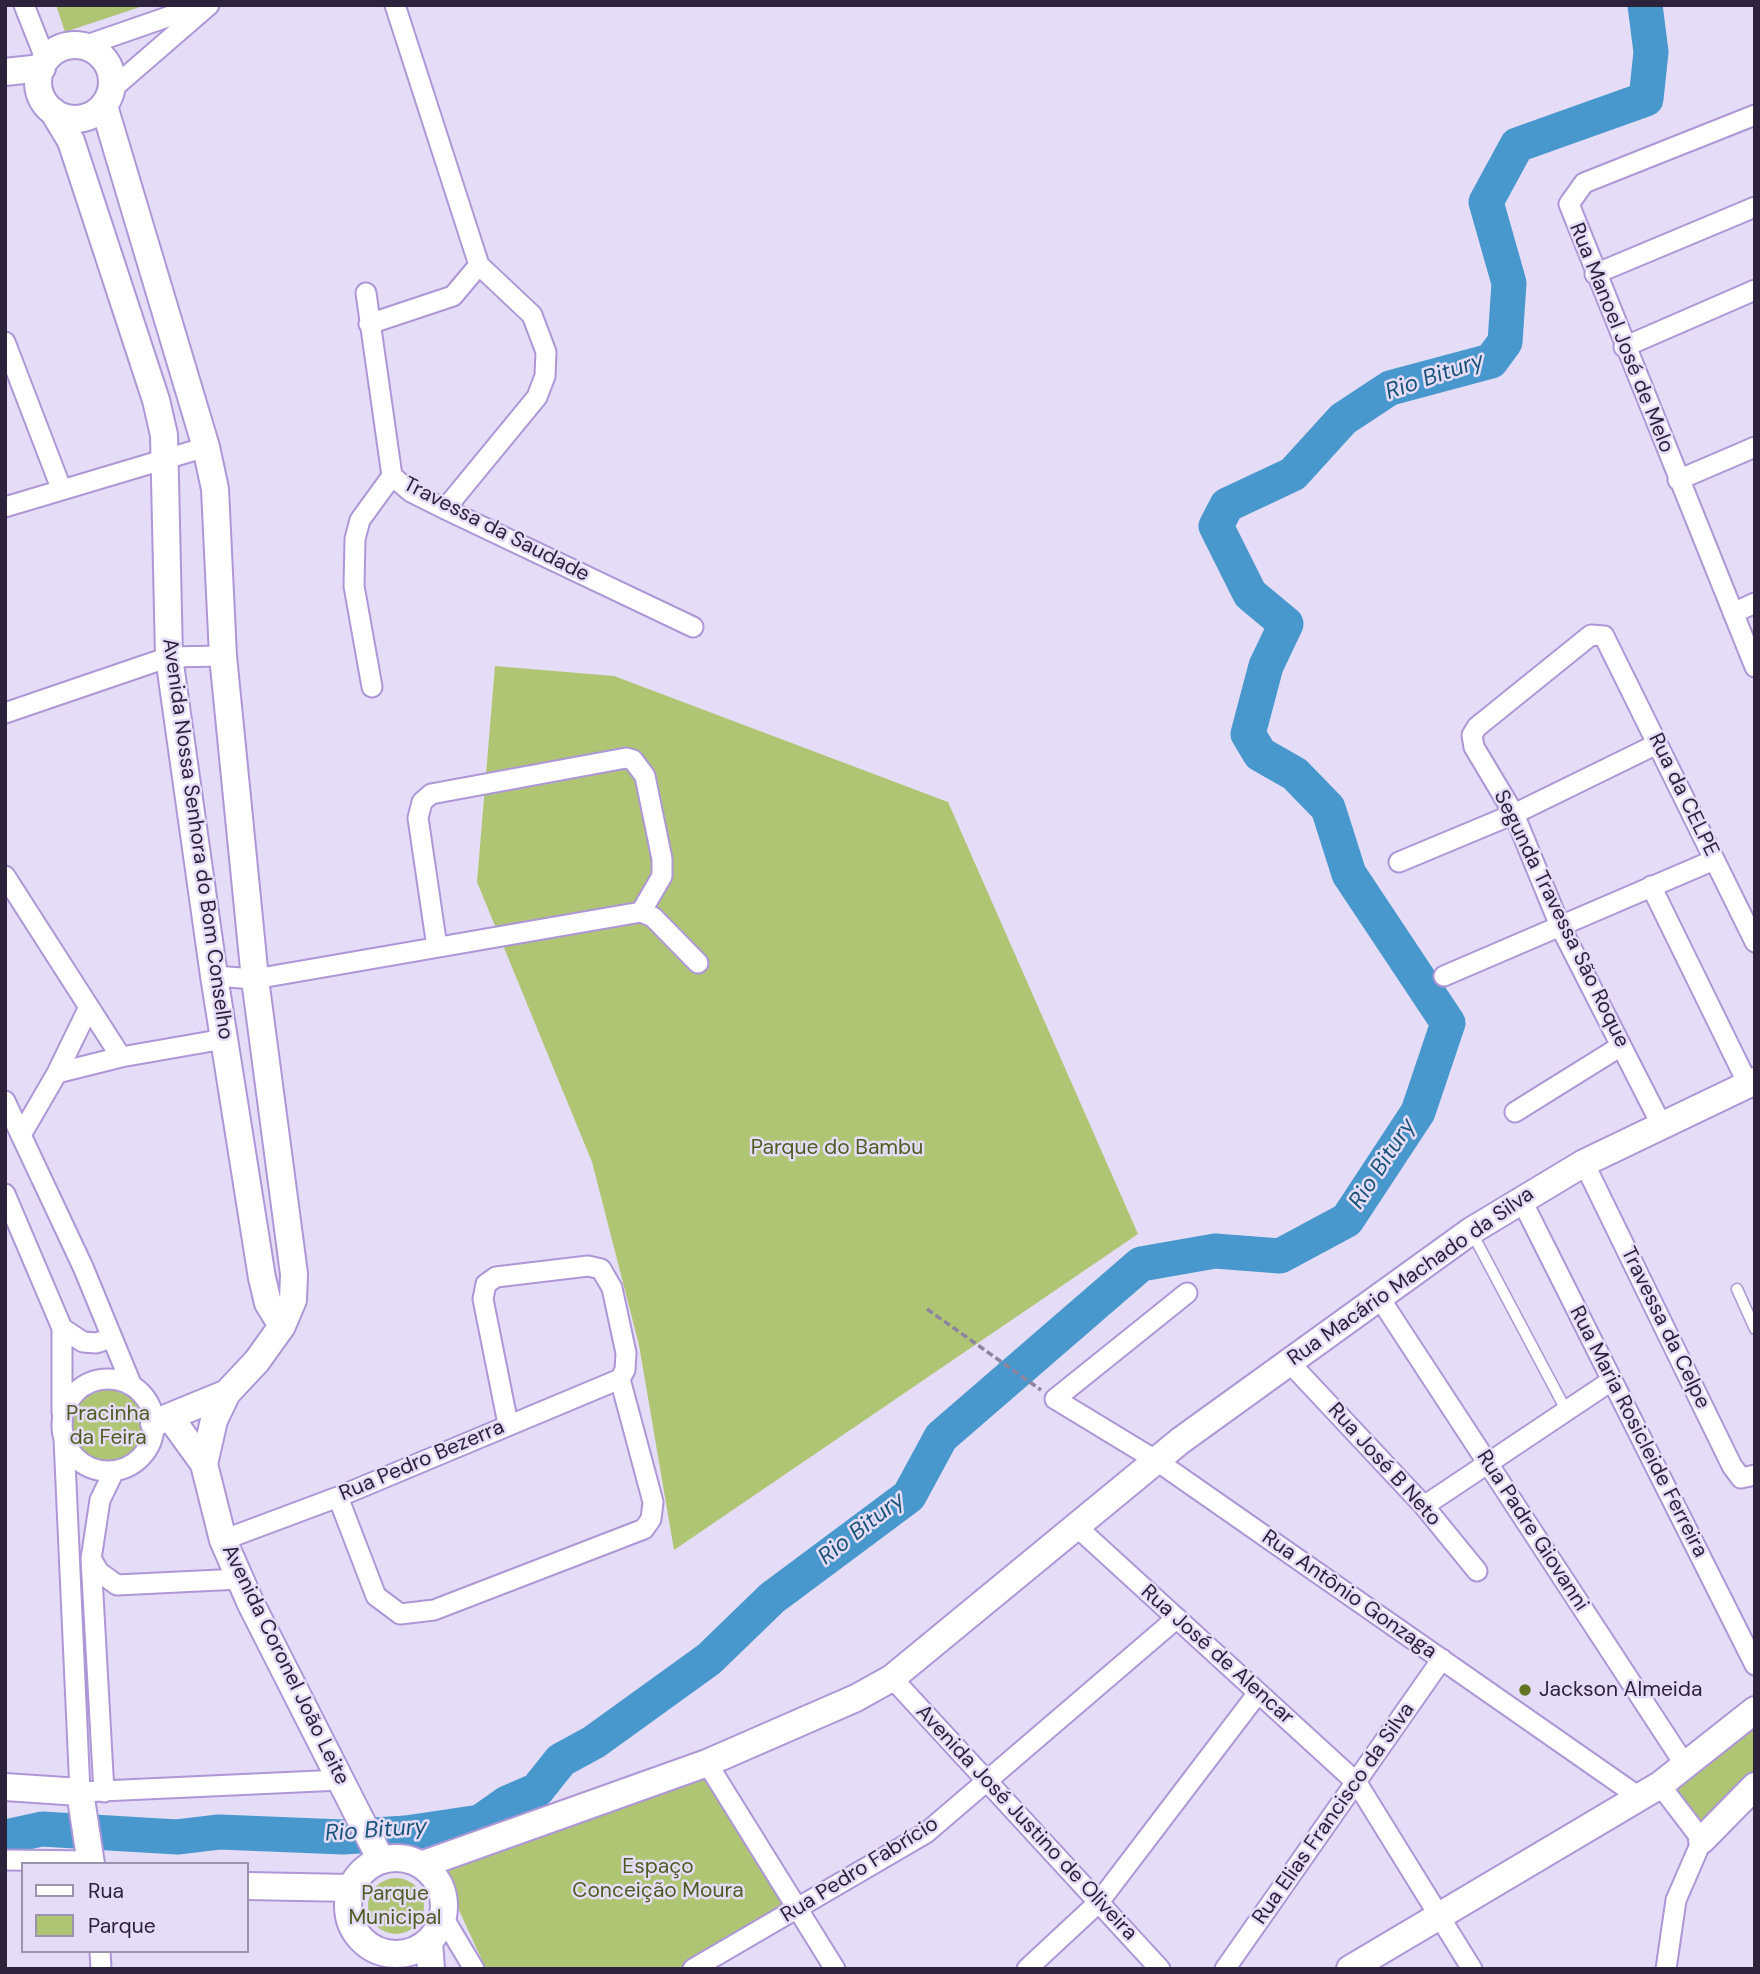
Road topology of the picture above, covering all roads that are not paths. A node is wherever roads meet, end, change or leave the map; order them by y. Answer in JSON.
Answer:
{"nodes":[{"id":1,"x":24,"y":5,"type":"edge"},
{"id":2,"x":202,"y":5,"type":"edge"},
{"id":3,"x":209,"y":5,"type":"edge"},
{"id":4,"x":395,"y":5,"type":"edge"},
{"id":5,"x":84,"y":46,"type":"junction"},
{"id":6,"x":43,"y":63,"type":"junction"},
{"id":7,"x":5,"y":72,"type":"edge"},
{"id":8,"x":108,"y":98,"type":"junction"},
{"id":9,"x":53,"y":111,"type":"junction"},
{"id":10,"x":1755,"y":115,"type":"edge"},
{"id":11,"x":1755,"y":207,"type":"edge"},
{"id":12,"x":479,"y":265,"type":"junction"},
{"id":13,"x":1595,"y":274,"type":"junction"},
{"id":14,"x":1755,"y":289,"type":"edge"},
{"id":15,"x":366,"y":293,"type":"dead end"},
{"id":16,"x":369,"y":324,"type":"junction"},
{"id":17,"x":5,"y":342,"type":"edge"},
{"id":18,"x":1624,"y":347,"type":"junction"},
{"id":19,"x":13,"y":383,"type":"edge"},
{"id":20,"x":206,"y":447,"type":"junction"},
{"id":21,"x":1755,"y":447,"type":"edge"},
{"id":22,"x":164,"y":459,"type":"junction"},
{"id":23,"x":392,"y":476,"type":"junction"},
{"id":24,"x":1678,"y":480,"type":"junction"},
{"id":25,"x":61,"y":488,"type":"junction"},
{"id":26,"x":5,"y":507,"type":"edge"},
{"id":27,"x":445,"y":509,"type":"junction"},
{"id":28,"x":1755,"y":603,"type":"edge"},
{"id":29,"x":1733,"y":613,"type":"junction"},
{"id":30,"x":693,"y":627,"type":"dead end"},
{"id":31,"x":223,"y":656,"type":"junction"},
{"id":32,"x":169,"y":657,"type":"junction"},
{"id":33,"x":1755,"y":667,"type":"edge"},
{"id":34,"x":372,"y":687,"type":"dead end"},
{"id":35,"x":5,"y":713,"type":"edge"},
{"id":36,"x":1657,"y":744,"type":"junction"},
{"id":37,"x":1477,"y":753,"type":"joint"},
{"id":38,"x":1514,"y":814,"type":"junction"},
{"id":39,"x":1714,"y":860,"type":"junction"},
{"id":40,"x":1399,"y":862,"type":"dead end"},
{"id":41,"x":5,"y":876,"type":"edge"},
{"id":42,"x":1651,"y":887,"type":"junction"},
{"id":43,"x":641,"y":912,"type":"junction"},
{"id":44,"x":1560,"y":926,"type":"junction"},
{"id":45,"x":1755,"y":942,"type":"edge"},
{"id":46,"x":437,"y":947,"type":"junction"},
{"id":47,"x":698,"y":963,"type":"dead end"},
{"id":48,"x":214,"y":976,"type":"junction"},
{"id":49,"x":1444,"y":976,"type":"dead end"},
{"id":50,"x":255,"y":979,"type":"junction"},
{"id":51,"x":89,"y":1007,"type":"junction"},
{"id":52,"x":224,"y":1039,"type":"junction"},
{"id":53,"x":1621,"y":1046,"type":"junction"},
{"id":54,"x":121,"y":1057,"type":"junction"},
{"id":55,"x":57,"y":1073,"type":"junction"},
{"id":56,"x":1751,"y":1083,"type":"edge"},
{"id":57,"x":5,"y":1101,"type":"edge"},
{"id":58,"x":1515,"y":1112,"type":"dead end"},
{"id":59,"x":1661,"y":1124,"type":"junction"},
{"id":60,"x":21,"y":1135,"type":"junction"},
{"id":61,"x":1584,"y":1163,"type":"junction"},
{"id":62,"x":5,"y":1194,"type":"edge"},
{"id":63,"x":1521,"y":1199,"type":"junction"},
{"id":64,"x":1471,"y":1231,"type":"junction"},
{"id":65,"x":1737,"y":1289,"type":"dead end"},
{"id":66,"x":1186,"y":1293,"type":"dead end"},
{"id":67,"x":1379,"y":1297,"type":"junction"},
{"id":68,"x":282,"y":1326,"type":"junction"},
{"id":69,"x":62,"y":1328,"type":"junction"},
{"id":70,"x":1755,"y":1329,"type":"edge"},
{"id":71,"x":112,"y":1338,"type":"junction"},
{"id":72,"x":1289,"y":1362,"type":"junction"},
{"id":73,"x":620,"y":1379,"type":"junction"},
{"id":74,"x":1611,"y":1381,"type":"junction"},
{"id":75,"x":132,"y":1386,"type":"junction"},
{"id":76,"x":227,"y":1393,"type":"junction"},
{"id":77,"x":1566,"y":1410,"type":"junction"},
{"id":78,"x":62,"y":1416,"type":"junction"},
{"id":79,"x":162,"y":1420,"type":"junction"},
{"id":80,"x":508,"y":1424,"type":"junction"},
{"id":81,"x":64,"y":1439,"type":"junction"},
{"id":82,"x":1157,"y":1461,"type":"junction"},
{"id":83,"x":1488,"y":1462,"type":"junction"},
{"id":84,"x":204,"y":1464,"type":"junction"},
{"id":85,"x":114,"y":1471,"type":"junction"},
{"id":86,"x":1755,"y":1475,"type":"edge"},
{"id":87,"x":338,"y":1497,"type":"junction"},
{"id":88,"x":1424,"y":1506,"type":"junction"},
{"id":89,"x":1077,"y":1527,"type":"junction"},
{"id":90,"x":223,"y":1539,"type":"junction"},
{"id":91,"x":91,"y":1559,"type":"junction"},
{"id":92,"x":1477,"y":1571,"type":"dead end"},
{"id":93,"x":240,"y":1579,"type":"junction"},
{"id":94,"x":1177,"y":1618,"type":"junction"},
{"id":95,"x":1441,"y":1659,"type":"junction"},
{"id":96,"x":1755,"y":1665,"type":"edge"},
{"id":97,"x":892,"y":1678,"type":"junction"},
{"id":98,"x":1258,"y":1693,"type":"junction"},
{"id":99,"x":1755,"y":1710,"type":"edge"},
{"id":100,"x":707,"y":1763,"type":"junction"},
{"id":101,"x":1685,"y":1765,"type":"junction"},
{"id":102,"x":988,"y":1783,"type":"junction"},
{"id":103,"x":1357,"y":1783,"type":"junction"},
{"id":104,"x":1755,"y":1786,"type":"edge"},
{"id":105,"x":5,"y":1787,"type":"edge"},
{"id":106,"x":345,"y":1789,"type":"junction"},
{"id":107,"x":1649,"y":1791,"type":"junction"},
{"id":108,"x":89,"y":1799,"type":"junction"},
{"id":109,"x":1702,"y":1840,"type":"junction"},
{"id":110,"x":378,"y":1853,"type":"junction"},
{"id":111,"x":90,"y":1858,"type":"edge"},
{"id":112,"x":5,"y":1860,"type":"edge"},
{"id":113,"x":421,"y":1865,"type":"junction"},
{"id":114,"x":248,"y":1886,"type":"edge"},
{"id":115,"x":351,"y":1888,"type":"junction"},
{"id":116,"x":1099,"y":1902,"type":"junction"},
{"id":117,"x":798,"y":1910,"type":"junction"},
{"id":118,"x":1439,"y":1915,"type":"junction"},
{"id":119,"x":443,"y":1917,"type":"junction"},
{"id":120,"x":429,"y":1941,"type":"junction"},
{"id":121,"x":432,"y":1968,"type":"edge"},
{"id":122,"x":474,"y":1969,"type":"edge"},
{"id":123,"x":693,"y":1969,"type":"edge"},
{"id":124,"x":835,"y":1969,"type":"edge"},
{"id":125,"x":1027,"y":1969,"type":"edge"},
{"id":126,"x":1160,"y":1969,"type":"edge"},
{"id":127,"x":1225,"y":1969,"type":"edge"},
{"id":128,"x":1350,"y":1969,"type":"edge"},
{"id":129,"x":1472,"y":1969,"type":"edge"},
{"id":130,"x":1666,"y":1969,"type":"edge"}],
"edges":[{"from":1,"to":6,"type":"street"},
{"from":2,"to":5,"type":"street"},
{"from":3,"to":8,"type":"street"},
{"from":4,"to":12,"type":"street"},
{"from":5,"to":6,"type":"street"},
{"from":5,"to":8,"type":"street"},
{"from":6,"to":7,"type":"street"},
{"from":6,"to":9,"type":"street"},
{"from":8,"to":9,"type":"street"},
{"from":8,"to":20,"type":"street","name":"Avenida Nossa Senhora do Bom Conselho"},
{"from":9,"to":22,"type":"street","name":"Avenida Nossa Senhora do Bom Conselho"},
{"from":10,"to":13,"type":"street","name":"Rua Manoel José de Melo"},
{"from":11,"to":13,"type":"street"},
{"from":12,"to":16,"type":"street"},
{"from":12,"to":27,"type":"street"},
{"from":13,"to":18,"type":"street","name":"Rua Manoel José de Melo"},
{"from":14,"to":18,"type":"street"},
{"from":15,"to":16,"type":"street","name":"Travessa da Saudade"},
{"from":16,"to":23,"type":"street","name":"Travessa da Saudade"},
{"from":17,"to":19,"type":"street"},
{"from":18,"to":24,"type":"street","name":"Rua Manoel José de Melo"},
{"from":19,"to":25,"type":"street"},
{"from":20,"to":22,"type":"street"},
{"from":20,"to":31,"type":"street","name":"Avenida Nossa Senhora do Bom Conselho"},
{"from":21,"to":24,"type":"street"},
{"from":22,"to":25,"type":"street"},
{"from":22,"to":32,"type":"street","name":"Avenida Nossa Senhora do Bom Conselho"},
{"from":23,"to":27,"type":"street","name":"Travessa da Saudade"},
{"from":23,"to":34,"type":"street"},
{"from":24,"to":29,"type":"street","name":"Rua Manoel José de Melo"},
{"from":25,"to":26,"type":"street"},
{"from":27,"to":30,"type":"street","name":"Travessa da Saudade"},
{"from":28,"to":29,"type":"street"},
{"from":29,"to":33,"type":"street","name":"Rua Manoel José de Melo"},
{"from":31,"to":32,"type":"street"},
{"from":31,"to":50,"type":"street","name":"Avenida Nossa Senhora do Bom Conselho"},
{"from":32,"to":35,"type":"street"},
{"from":32,"to":48,"type":"street","name":"Avenida Nossa Senhora do Bom Conselho"},
{"from":36,"to":37,"type":"street","name":"Rua da CELPE"},
{"from":36,"to":38,"type":"street"},
{"from":36,"to":39,"type":"street","name":"Rua da CELPE"},
{"from":37,"to":38,"type":"street","name":"Segunda Travessa São Roque"},
{"from":38,"to":40,"type":"street"},
{"from":38,"to":44,"type":"street","name":"Segunda Travessa São Roque"},
{"from":39,"to":42,"type":"street"},
{"from":39,"to":45,"type":"street","name":"Rua da CELPE"},
{"from":41,"to":51,"type":"street"},
{"from":42,"to":44,"type":"street"},
{"from":42,"to":56,"type":"street"},
{"from":43,"to":46,"type":"street"},
{"from":43,"to":46,"type":"street"},
{"from":43,"to":47,"type":"street"},
{"from":44,"to":49,"type":"street"},
{"from":44,"to":53,"type":"street","name":"Segunda Travessa São Roque"},
{"from":46,"to":50,"type":"street"},
{"from":48,"to":50,"type":"street"},
{"from":48,"to":52,"type":"street","name":"Avenida Nossa Senhora do Bom Conselho"},
{"from":50,"to":68,"type":"street","name":"Avenida Nossa Senhora do Bom Conselho"},
{"from":51,"to":54,"type":"street"},
{"from":51,"to":55,"type":"street"},
{"from":52,"to":54,"type":"street"},
{"from":52,"to":68,"type":"street","name":"Avenida Nossa Senhora do Bom Conselho"},
{"from":53,"to":58,"type":"street"},
{"from":53,"to":59,"type":"street","name":"Segunda Travessa São Roque"},
{"from":54,"to":55,"type":"street"},
{"from":55,"to":60,"type":"street"},
{"from":56,"to":59,"type":"street","name":"Rua Macário Machado da Silva"},
{"from":57,"to":60,"type":"street"},
{"from":59,"to":61,"type":"street","name":"Rua Macário Machado da Silva"},
{"from":60,"to":71,"type":"street"},
{"from":61,"to":63,"type":"street","name":"Rua Macário Machado da Silva"},
{"from":61,"to":86,"type":"street","name":"Travessa da Celpe"},
{"from":62,"to":69,"type":"street"},
{"from":63,"to":64,"type":"street","name":"Rua Macário Machado da Silva"},
{"from":63,"to":74,"type":"street","name":"Rua Maria Rosicleide Ferreira"},
{"from":64,"to":67,"type":"street","name":"Rua Macário Machado da Silva"},
{"from":64,"to":77,"type":"lane"},
{"from":65,"to":70,"type":"lane"},
{"from":66,"to":82,"type":"street","name":"Rua Antônio Gonzaga"},
{"from":67,"to":72,"type":"street","name":"Rua Macário Machado da Silva"},
{"from":67,"to":83,"type":"street","name":"Rua Padre Giovanni"},
{"from":68,"to":76,"type":"street","name":"Avenida Nossa Senhora do Bom Conselho"},
{"from":69,"to":71,"type":"street"},
{"from":69,"to":78,"type":"street"},
{"from":71,"to":75,"type":"street"},
{"from":72,"to":82,"type":"street","name":"Rua Macário Machado da Silva"},
{"from":72,"to":88,"type":"street","name":"Rua José B Neto"},
{"from":73,"to":80,"type":"street","name":"Rua Pedro Bezerra"},
{"from":73,"to":80,"type":"street"},
{"from":73,"to":87,"type":"street"},
{"from":74,"to":77,"type":"street"},
{"from":74,"to":96,"type":"street","name":"Rua Maria Rosicleide Ferreira"},
{"from":75,"to":78,"type":"street"},
{"from":75,"to":79,"type":"street"},
{"from":76,"to":79,"type":"street","name":"Avenida Nossa Senhora do Bom Conselho"},
{"from":76,"to":84,"type":"street","name":"Avenida Coronel João Leite"},
{"from":77,"to":83,"type":"street"},
{"from":78,"to":81,"type":"street"},
{"from":79,"to":84,"type":"street","name":"Avenida Coronel João Leite"},
{"from":79,"to":85,"type":"street"},
{"from":80,"to":87,"type":"street","name":"Rua Pedro Bezerra"},
{"from":81,"to":85,"type":"street"},
{"from":81,"to":108,"type":"street"},
{"from":82,"to":89,"type":"street","name":"Rua Macário Machado da Silva"},
{"from":82,"to":95,"type":"street","name":"Rua Antônio Gonzaga"},
{"from":83,"to":88,"type":"street"},
{"from":83,"to":101,"type":"street","name":"Rua Padre Giovanni"},
{"from":84,"to":90,"type":"street","name":"Avenida Coronel João Leite"},
{"from":85,"to":91,"type":"street"},
{"from":87,"to":90,"type":"street","name":"Rua Pedro Bezerra"},
{"from":88,"to":92,"type":"street","name":"Rua José B Neto"},
{"from":89,"to":94,"type":"street","name":"Rua José de Alencar"},
{"from":89,"to":97,"type":"street","name":"Rua Macário Machado da Silva"},
{"from":90,"to":93,"type":"street","name":"Avenida Coronel João Leite"},
{"from":91,"to":93,"type":"street"},
{"from":91,"to":108,"type":"street"},
{"from":93,"to":106,"type":"street","name":"Avenida Coronel João Leite"},
{"from":94,"to":98,"type":"street","name":"Rua José de Alencar"},
{"from":94,"to":102,"type":"street","name":"Rua Pedro Fabrício"},
{"from":95,"to":103,"type":"street","name":"Rua Elias Francisco da Silva"},
{"from":95,"to":107,"type":"street","name":"Rua Antônio Gonzaga"},
{"from":97,"to":100,"type":"street","name":"Rua Macário Machado da Silva"},
{"from":97,"to":102,"type":"street","name":"Avenida José Justino de Oliveira"},
{"from":98,"to":103,"type":"street","name":"Rua José de Alencar"},
{"from":98,"to":116,"type":"street"},
{"from":99,"to":101,"type":"street"},
{"from":100,"to":113,"type":"street","name":"Rua Macário Machado da Silva"},
{"from":100,"to":117,"type":"street"},
{"from":101,"to":107,"type":"street"},
{"from":102,"to":116,"type":"street","name":"Avenida José Justino de Oliveira"},
{"from":102,"to":117,"type":"street","name":"Rua Pedro Fabrício"},
{"from":103,"to":118,"type":"street","name":"Rua José de Alencar"},
{"from":103,"to":127,"type":"street","name":"Rua Elias Francisco da Silva"},
{"from":104,"to":109,"type":"street"},
{"from":105,"to":108,"type":"street"},
{"from":106,"to":108,"type":"street"},
{"from":106,"to":110,"type":"street","name":"Avenida Coronel João Leite"},
{"from":107,"to":109,"type":"street","name":"Rua Antônio Gonzaga"},
{"from":107,"to":118,"type":"street"},
{"from":108,"to":111,"type":"street"},
{"from":109,"to":130,"type":"street"},
{"from":110,"to":113,"type":"street"},
{"from":110,"to":115,"type":"street"},
{"from":111,"to":112,"type":"street"},
{"from":113,"to":119,"type":"street"},
{"from":114,"to":115,"type":"street"},
{"from":115,"to":120,"type":"street"},
{"from":116,"to":125,"type":"street"},
{"from":116,"to":126,"type":"street","name":"Avenida José Justino de Oliveira"},
{"from":117,"to":123,"type":"street","name":"Rua Pedro Fabrício"},
{"from":117,"to":124,"type":"street"},
{"from":118,"to":128,"type":"street"},
{"from":118,"to":129,"type":"street","name":"Rua José de Alencar"},
{"from":119,"to":120,"type":"street"},
{"from":119,"to":122,"type":"street"},
{"from":120,"to":121,"type":"street"}]}
